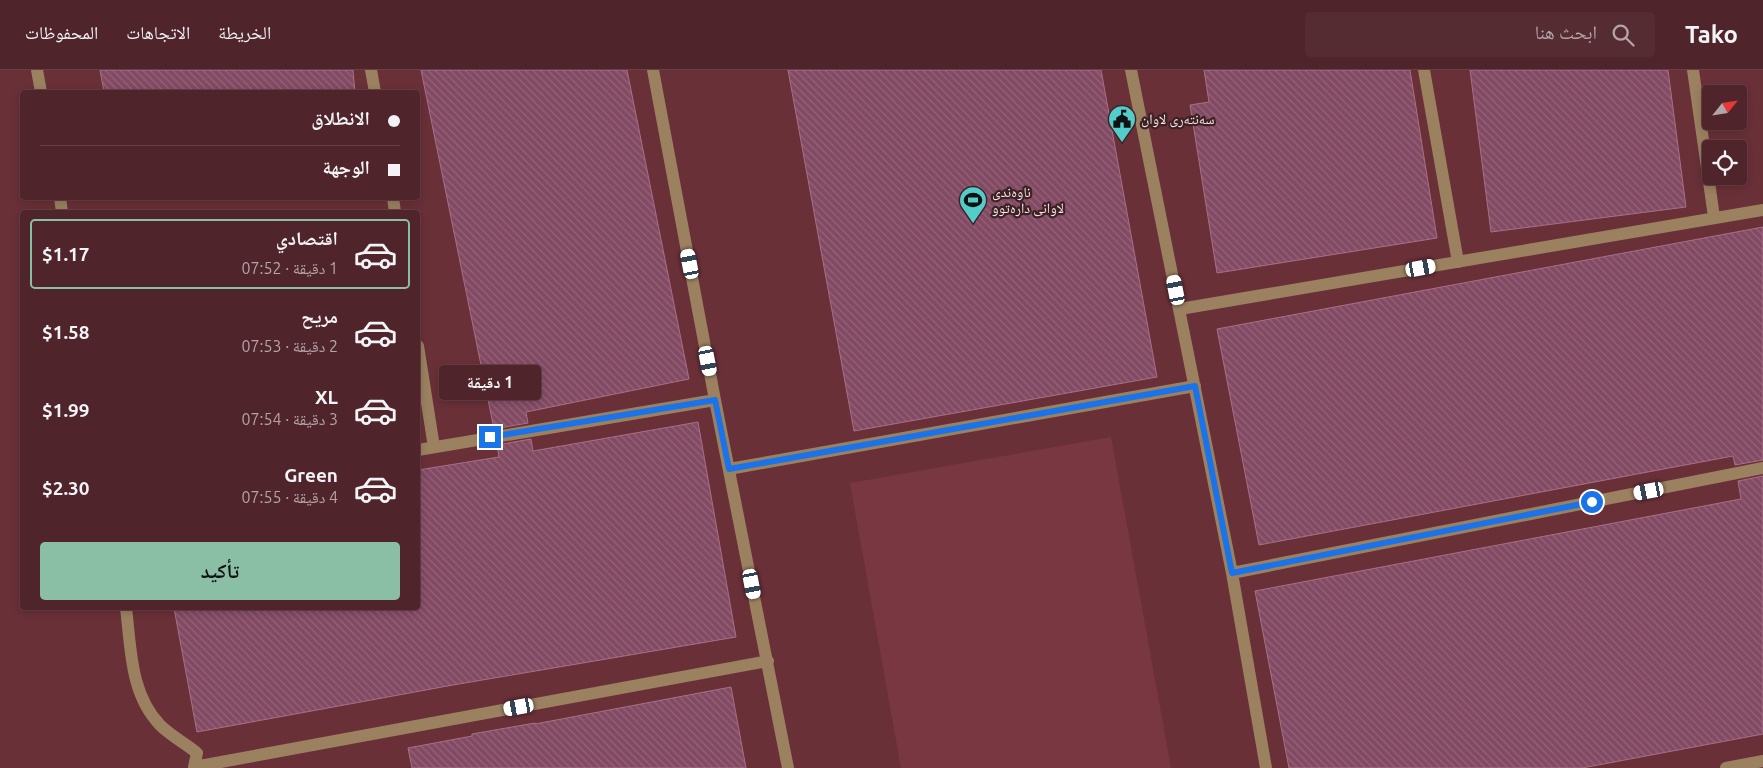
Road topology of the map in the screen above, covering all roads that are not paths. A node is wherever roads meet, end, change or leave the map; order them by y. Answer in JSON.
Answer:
{"nodes":[{"id":1,"x":37,"y":70,"type":"edge"},
{"id":2,"x":371,"y":70,"type":"edge"},
{"id":3,"x":654,"y":70,"type":"edge"},
{"id":4,"x":1131,"y":70,"type":"edge"},
{"id":5,"x":1424,"y":70,"type":"edge"},
{"id":6,"x":1693,"y":70,"type":"edge"},
{"id":7,"x":41,"y":90,"type":"edge"},
{"id":8,"x":375,"y":90,"type":"edge"},
{"id":9,"x":1763,"y":210,"type":"edge"},
{"id":10,"x":1714,"y":217,"type":"junction"},
{"id":11,"x":1458,"y":262,"type":"junction"},
{"id":12,"x":1180,"y":309,"type":"junction"},
{"id":13,"x":420,"y":359,"type":"edge"},
{"id":14,"x":1195,"y":386,"type":"junction"},
{"id":15,"x":715,"y":400,"type":"junction"},
{"id":16,"x":434,"y":447,"type":"junction"},
{"id":17,"x":420,"y":450,"type":"edge"},
{"id":18,"x":1763,"y":468,"type":"edge"},
{"id":19,"x":729,"y":469,"type":"junction"},
{"id":20,"x":1232,"y":573,"type":"junction"},
{"id":21,"x":126,"y":610,"type":"edge"},
{"id":22,"x":768,"y":661,"type":"junction"},
{"id":23,"x":1763,"y":761,"type":"edge"},
{"id":24,"x":195,"y":767,"type":"edge"},
{"id":25,"x":788,"y":768,"type":"edge"},
{"id":26,"x":1266,"y":768,"type":"edge"},
{"id":27,"x":1726,"y":768,"type":"edge"}],
"edges":[{"from":1,"to":7,"type":"street"},
{"from":2,"to":8,"type":"street"},
{"from":3,"to":15,"type":"street"},
{"from":4,"to":12,"type":"street"},
{"from":5,"to":11,"type":"street"},
{"from":6,"to":10,"type":"street"},
{"from":9,"to":10,"type":"street"},
{"from":10,"to":11,"type":"street"},
{"from":11,"to":12,"type":"street"},
{"from":12,"to":14,"type":"street"},
{"from":13,"to":16,"type":"street"},
{"from":14,"to":19,"type":"street"},
{"from":14,"to":20,"type":"street"},
{"from":15,"to":16,"type":"street"},
{"from":15,"to":19,"type":"street"},
{"from":16,"to":17,"type":"street"},
{"from":18,"to":20,"type":"street"},
{"from":19,"to":22,"type":"street"},
{"from":20,"to":26,"type":"street"},
{"from":21,"to":24,"type":"street"},
{"from":22,"to":24,"type":"street"},
{"from":22,"to":25,"type":"street"},
{"from":23,"to":27,"type":"street"}]}
